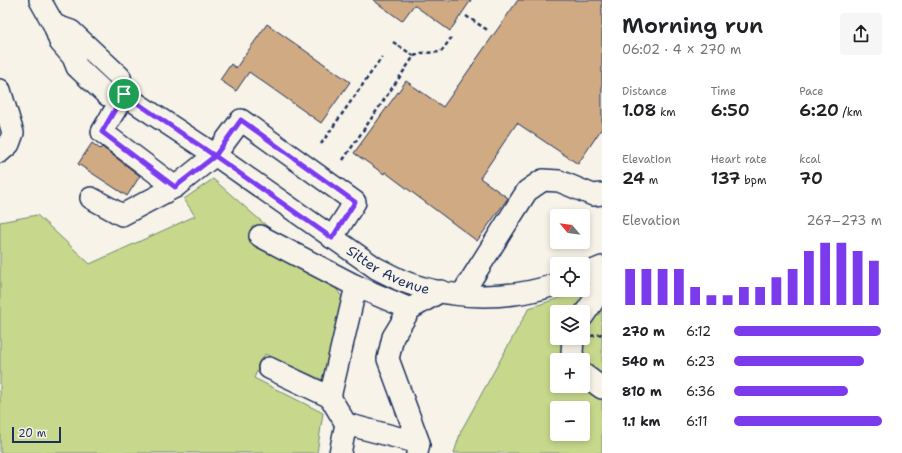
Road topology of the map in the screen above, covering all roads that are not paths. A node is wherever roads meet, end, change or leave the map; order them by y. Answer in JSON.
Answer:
{"nodes":[{"id":1,"x":40,"y":0,"type":"edge"},
{"id":2,"x":0,"y":90,"type":"edge"},
{"id":3,"x":124,"y":94,"type":"junction"},
{"id":4,"x":0,"y":152,"type":"edge"},
{"id":5,"x":215,"y":156,"type":"junction"},
{"id":6,"x":175,"y":187,"type":"junction"},
{"id":7,"x":602,"y":194,"type":"edge"},
{"id":8,"x":91,"y":198,"type":"dead end"},
{"id":9,"x":260,"y":236,"type":"dead end"},
{"id":10,"x":332,"y":238,"type":"junction"},
{"id":11,"x":602,"y":267,"type":"edge"},
{"id":12,"x":590,"y":272,"type":"edge"},
{"id":13,"x":602,"y":283,"type":"edge"},
{"id":14,"x":356,"y":286,"type":"junction"},
{"id":15,"x":550,"y":286,"type":"edge"},
{"id":16,"x":441,"y":292,"type":"junction"},
{"id":17,"x":462,"y":294,"type":"junction"},
{"id":18,"x":590,"y":306,"type":"edge"},
{"id":19,"x":410,"y":309,"type":"junction"},
{"id":20,"x":269,"y":368,"type":"dead end"},
{"id":21,"x":590,"y":379,"type":"edge"},
{"id":22,"x":602,"y":388,"type":"edge"},
{"id":23,"x":330,"y":397,"type":"junction"},
{"id":24,"x":346,"y":424,"type":"junction"},
{"id":25,"x":418,"y":448,"type":"edge"},
{"id":26,"x":340,"y":453,"type":"edge"}],
"edges":[{"from":1,"to":3,"type":"street"},
{"from":2,"to":4,"type":"street"},
{"from":3,"to":5,"type":"street","name":"Sitter Avenue"},
{"from":3,"to":6,"type":"street"},
{"from":5,"to":6,"type":"street"},
{"from":5,"to":10,"type":"street","name":"Sitter Avenue"},
{"from":5,"to":10,"type":"street"},
{"from":6,"to":8,"type":"street"},
{"from":7,"to":17,"type":"street"},
{"from":9,"to":14,"type":"street"},
{"from":10,"to":16,"type":"street","name":"Sitter Avenue"},
{"from":11,"to":12,"type":"street"},
{"from":13,"to":18,"type":"street"},
{"from":14,"to":19,"type":"street"},
{"from":14,"to":23,"type":"street"},
{"from":15,"to":17,"type":"street","name":"Sitter Avenue"},
{"from":16,"to":17,"type":"street","name":"Sitter Avenue"},
{"from":16,"to":19,"type":"street"},
{"from":19,"to":25,"type":"street"},
{"from":20,"to":23,"type":"street"},
{"from":21,"to":22,"type":"street"},
{"from":23,"to":24,"type":"street"},
{"from":24,"to":25,"type":"street"},
{"from":24,"to":26,"type":"street"}]}
